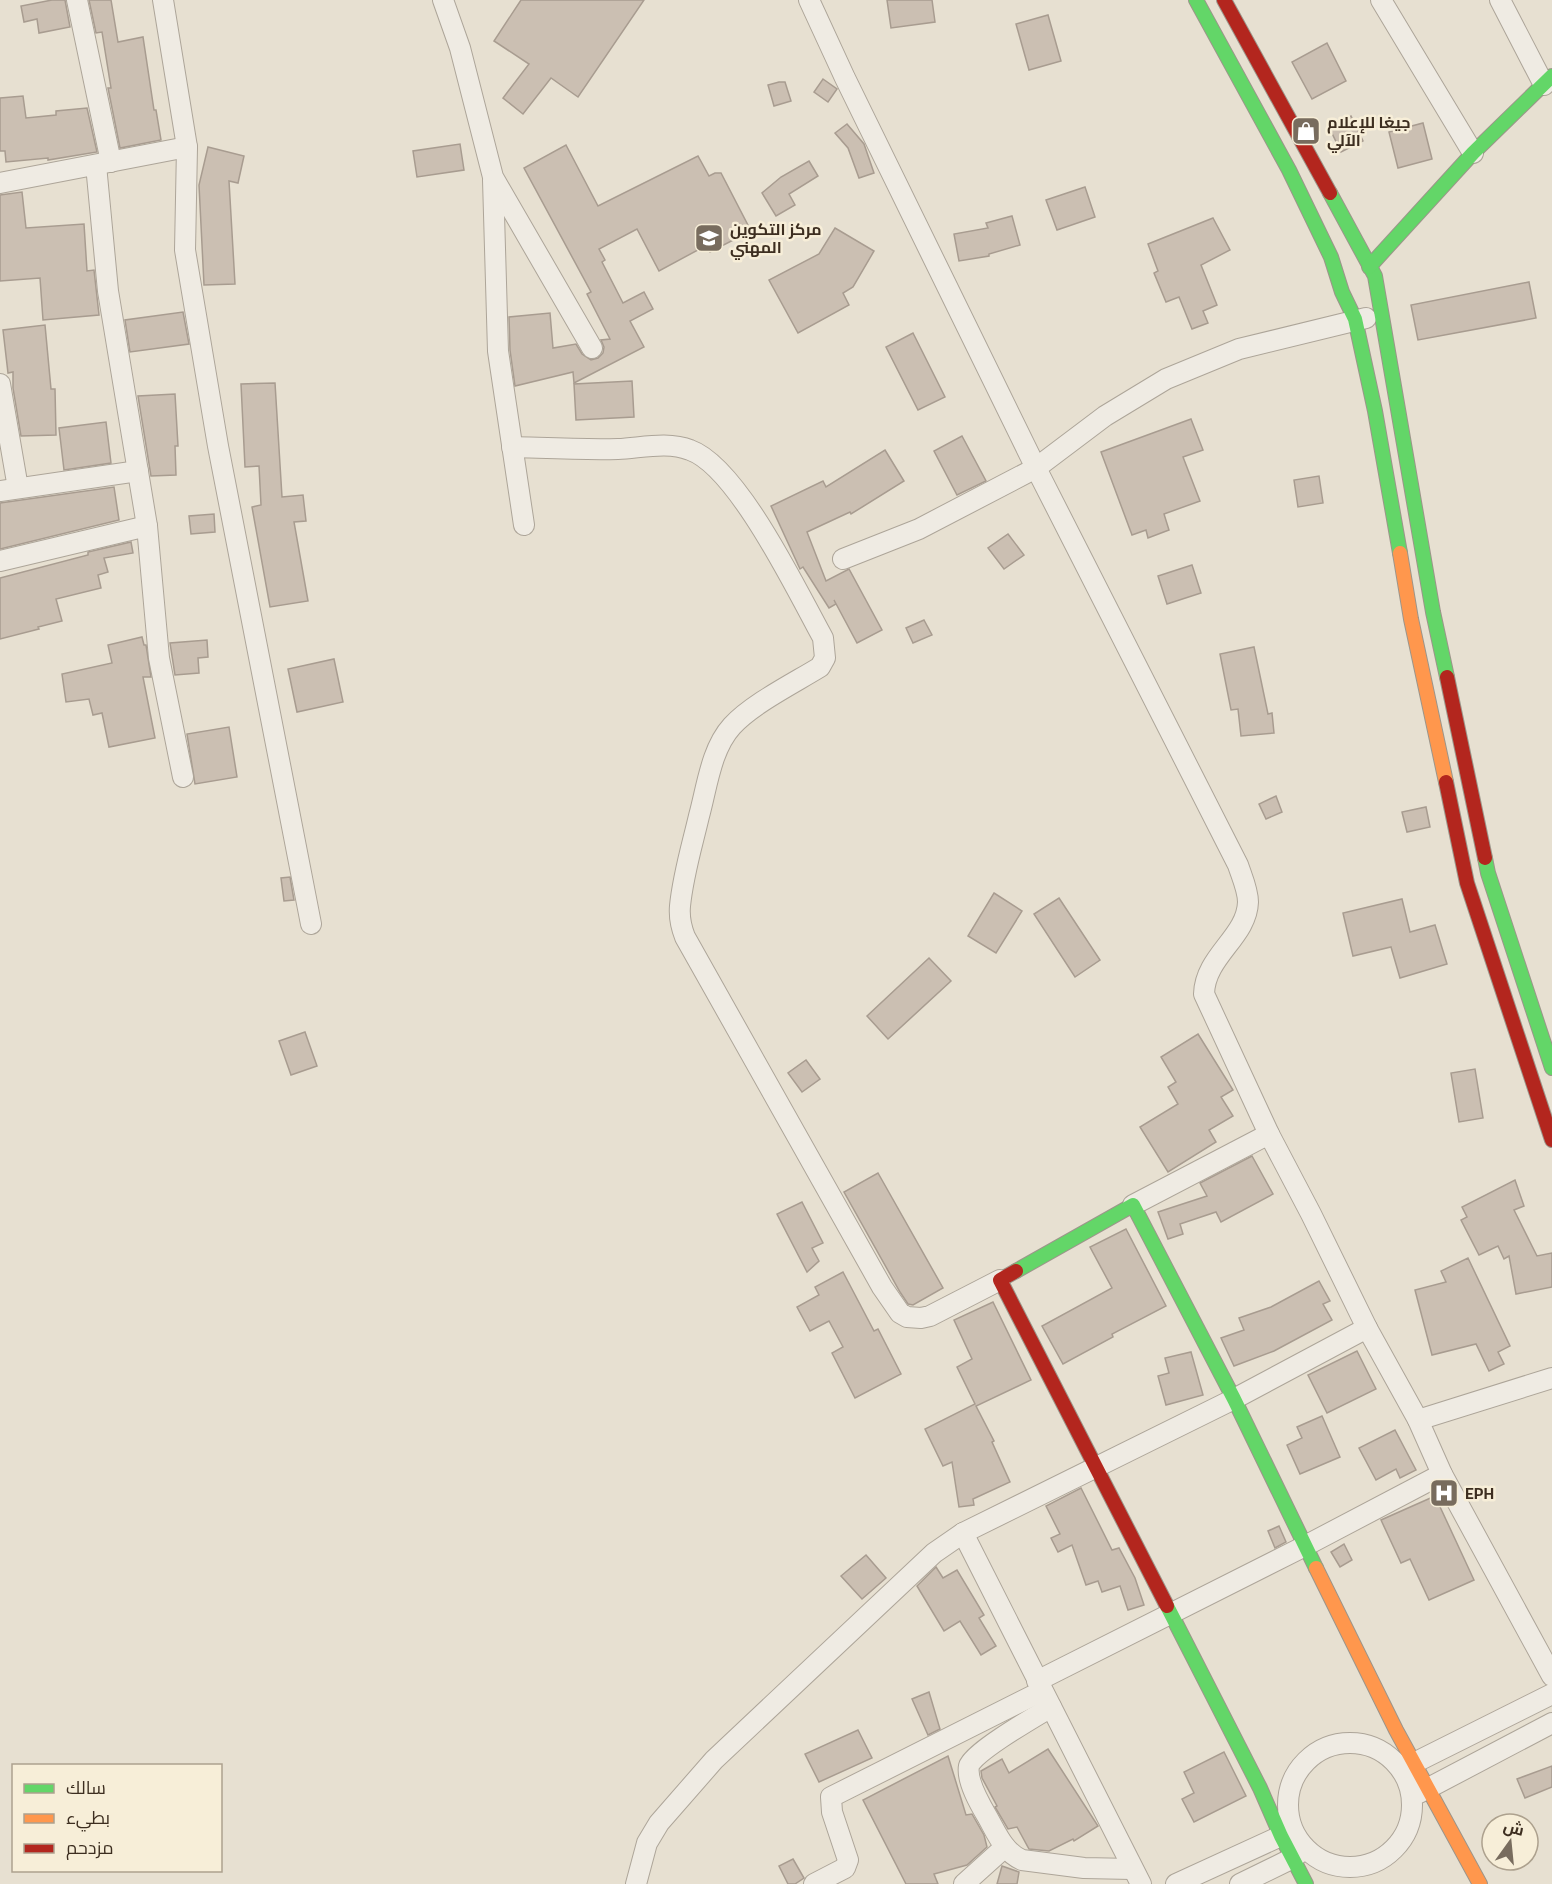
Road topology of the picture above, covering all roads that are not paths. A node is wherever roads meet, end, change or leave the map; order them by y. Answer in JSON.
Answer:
{"nodes":[{"id":1,"x":77,"y":0,"type":"edge"},
{"id":2,"x":163,"y":0,"type":"edge"},
{"id":3,"x":443,"y":0,"type":"edge"},
{"id":4,"x":808,"y":0,"type":"edge"},
{"id":5,"x":1196,"y":0,"type":"edge"},
{"id":6,"x":1224,"y":0,"type":"edge"},
{"id":7,"x":1381,"y":0,"type":"edge"},
{"id":8,"x":1500,"y":0,"type":"edge"},
{"id":9,"x":1548,"y":81,"type":"edge"},
{"id":10,"x":187,"y":147,"type":"junction"},
{"id":11,"x":1473,"y":153,"type":"junction"},
{"id":12,"x":104,"y":163,"type":"junction"},
{"id":13,"x":493,"y":177,"type":"junction"},
{"id":14,"x":0,"y":183,"type":"edge"},
{"id":15,"x":1361,"y":270,"type":"junction"},
{"id":16,"x":1342,"y":292,"type":"junction"},
{"id":17,"x":1380,"y":316,"type":"junction"},
{"id":18,"x":1355,"y":319,"type":"junction"},
{"id":19,"x":592,"y":348,"type":"dead end"},
{"id":20,"x":0,"y":384,"type":"edge"},
{"id":21,"x":512,"y":447,"type":"junction"},
{"id":22,"x":1036,"y":468,"type":"junction"},
{"id":23,"x":138,"y":471,"type":"junction"},
{"id":24,"x":9,"y":489,"type":"edge"},
{"id":25,"x":524,"y":525,"type":"dead end"},
{"id":26,"x":147,"y":526,"type":"junction"},
{"id":27,"x":843,"y":559,"type":"dead end"},
{"id":28,"x":0,"y":561,"type":"edge"},
{"id":29,"x":183,"y":777,"type":"dead end"},
{"id":30,"x":311,"y":924,"type":"dead end"},
{"id":31,"x":1552,"y":1068,"type":"edge"},
{"id":32,"x":1269,"y":1134,"type":"junction"},
{"id":33,"x":1552,"y":1140,"type":"edge"},
{"id":34,"x":1133,"y":1205,"type":"junction"},
{"id":35,"x":1000,"y":1280,"type":"junction"},
{"id":36,"x":1366,"y":1328,"type":"junction"},
{"id":37,"x":1552,"y":1378,"type":"edge"},
{"id":38,"x":1234,"y":1399,"type":"junction"},
{"id":39,"x":1418,"y":1420,"type":"junction"},
{"id":40,"x":1094,"y":1468,"type":"junction"},
{"id":41,"x":1442,"y":1474,"type":"junction"},
{"id":42,"x":963,"y":1533,"type":"junction"},
{"id":43,"x":1305,"y":1546,"type":"junction"},
{"id":44,"x":1170,"y":1613,"type":"junction"},
{"id":45,"x":1552,"y":1676,"type":"edge"},
{"id":46,"x":1043,"y":1693,"type":"junction"},
{"id":47,"x":1552,"y":1694,"type":"edge"},
{"id":48,"x":1552,"y":1723,"type":"edge"},
{"id":49,"x":1408,"y":1766,"type":"junction"},
{"id":50,"x":1421,"y":1792,"type":"junction"},
{"id":51,"x":1287,"y":1832,"type":"junction"},
{"id":52,"x":1005,"y":1847,"type":"junction"},
{"id":53,"x":1299,"y":1853,"type":"junction"},
{"id":54,"x":1137,"y":1877,"type":"edge"},
{"id":55,"x":636,"y":1884,"type":"edge"},
{"id":56,"x":814,"y":1884,"type":"edge"},
{"id":57,"x":964,"y":1884,"type":"edge"},
{"id":58,"x":1176,"y":1884,"type":"edge"},
{"id":59,"x":1240,"y":1884,"type":"edge"},
{"id":60,"x":1306,"y":1884,"type":"edge"},
{"id":61,"x":1480,"y":1884,"type":"edge"}],
"edges":[{"from":1,"to":12,"type":"street"},
{"from":2,"to":10,"type":"street"},
{"from":3,"to":13,"type":"street"},
{"from":4,"to":22,"type":"street"},
{"from":5,"to":16,"type":"main road"},
{"from":6,"to":15,"type":"main road"},
{"from":7,"to":11,"type":"street"},
{"from":8,"to":9,"type":"street"},
{"from":9,"to":11,"type":"main road"},
{"from":10,"to":12,"type":"street"},
{"from":10,"to":30,"type":"street"},
{"from":11,"to":15,"type":"main road"},
{"from":12,"to":14,"type":"street"},
{"from":12,"to":23,"type":"street"},
{"from":13,"to":19,"type":"street"},
{"from":13,"to":21,"type":"street"},
{"from":15,"to":16,"type":"main road"},
{"from":15,"to":16,"type":"main road"},
{"from":15,"to":17,"type":"main road"},
{"from":16,"to":18,"type":"main road"},
{"from":17,"to":18,"type":"street"},
{"from":17,"to":31,"type":"main road"},
{"from":18,"to":22,"type":"street"},
{"from":18,"to":33,"type":"main road"},
{"from":20,"to":24,"type":"street"},
{"from":21,"to":25,"type":"street"},
{"from":21,"to":35,"type":"street"},
{"from":22,"to":27,"type":"street"},
{"from":22,"to":32,"type":"street"},
{"from":23,"to":24,"type":"street"},
{"from":23,"to":26,"type":"street"},
{"from":26,"to":28,"type":"street"},
{"from":26,"to":29,"type":"street"},
{"from":32,"to":34,"type":"street"},
{"from":32,"to":36,"type":"street"},
{"from":34,"to":35,"type":"main road"},
{"from":34,"to":38,"type":"main road"},
{"from":35,"to":40,"type":"main road"},
{"from":36,"to":38,"type":"street"},
{"from":36,"to":39,"type":"street"},
{"from":37,"to":39,"type":"street"},
{"from":38,"to":40,"type":"street"},
{"from":38,"to":43,"type":"main road"},
{"from":39,"to":41,"type":"street"},
{"from":40,"to":42,"type":"street"},
{"from":40,"to":44,"type":"main road"},
{"from":41,"to":43,"type":"street"},
{"from":41,"to":45,"type":"street"},
{"from":42,"to":46,"type":"street"},
{"from":42,"to":55,"type":"street"},
{"from":43,"to":44,"type":"street"},
{"from":43,"to":49,"type":"main road"},
{"from":44,"to":46,"type":"street"},
{"from":44,"to":51,"type":"main road"},
{"from":46,"to":52,"type":"street"},
{"from":46,"to":54,"type":"street"},
{"from":46,"to":56,"type":"street"},
{"from":47,"to":49,"type":"street"},
{"from":48,"to":50,"type":"street"},
{"from":49,"to":50,"type":"street"},
{"from":49,"to":51,"type":"street"},
{"from":50,"to":53,"type":"street"},
{"from":50,"to":61,"type":"main road"},
{"from":51,"to":53,"type":"street"},
{"from":51,"to":58,"type":"street"},
{"from":52,"to":54,"type":"street"},
{"from":52,"to":57,"type":"street"},
{"from":53,"to":59,"type":"street"},
{"from":53,"to":60,"type":"main road"}]}
